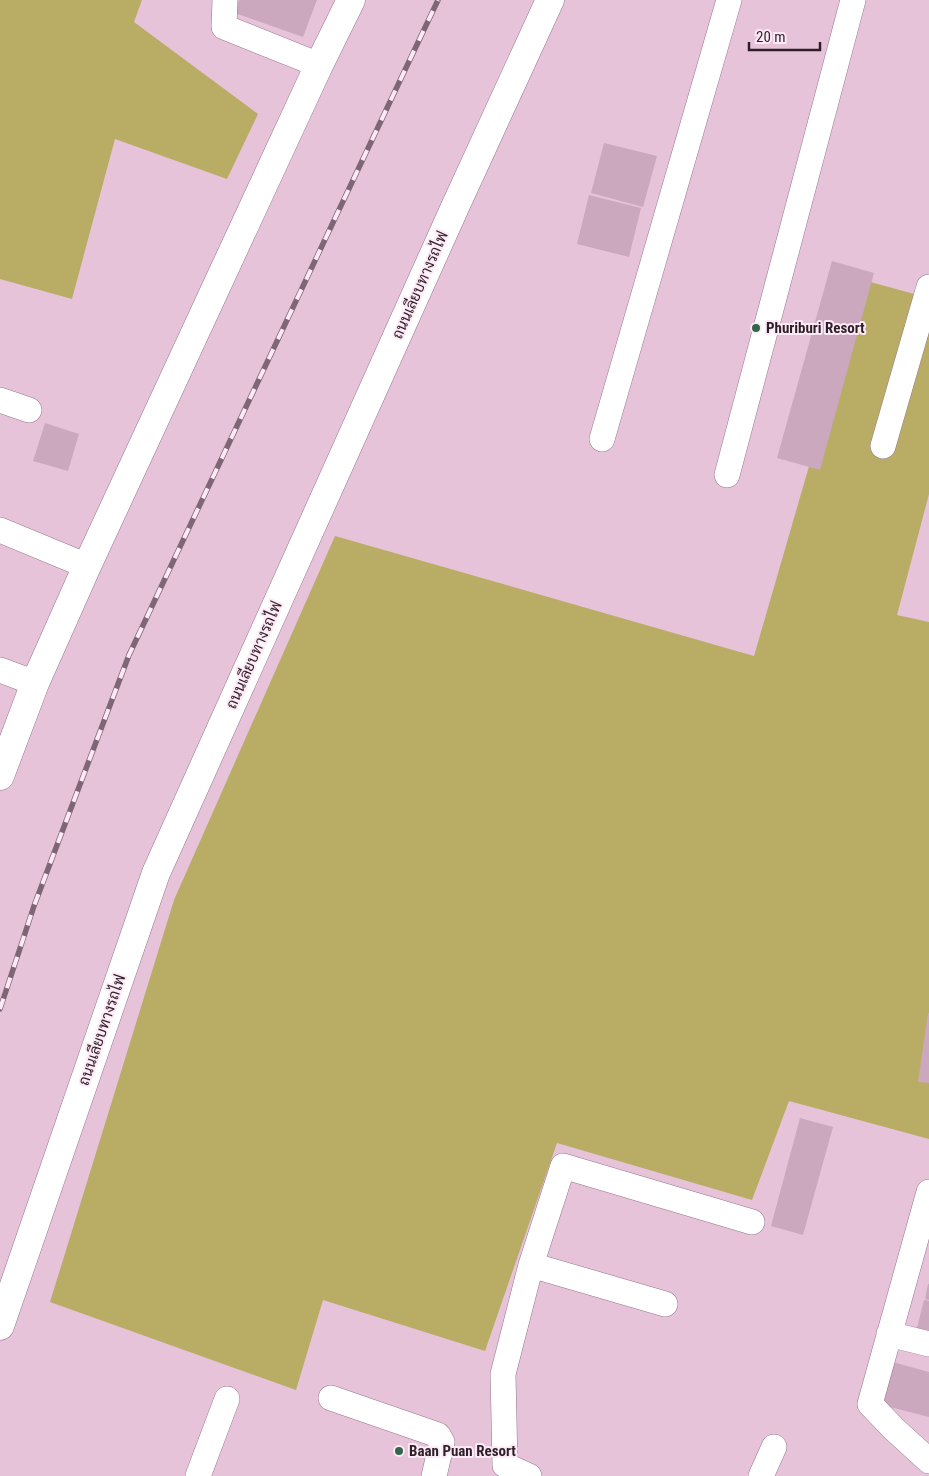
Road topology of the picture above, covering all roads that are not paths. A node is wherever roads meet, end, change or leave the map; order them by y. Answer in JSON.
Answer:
{"nodes":[{"id":1,"x":225,"y":0,"type":"edge"},
{"id":2,"x":351,"y":0,"type":"edge"},
{"id":3,"x":550,"y":0,"type":"edge"},
{"id":4,"x":729,"y":0,"type":"edge"},
{"id":5,"x":853,"y":0,"type":"edge"},
{"id":6,"x":319,"y":65,"type":"junction"},
{"id":7,"x":929,"y":288,"type":"edge"},
{"id":8,"x":0,"y":400,"type":"edge"},
{"id":9,"x":29,"y":410,"type":"dead end"},
{"id":10,"x":602,"y":440,"type":"dead end"},
{"id":11,"x":883,"y":446,"type":"dead end"},
{"id":12,"x":727,"y":475,"type":"dead end"},
{"id":13,"x":0,"y":530,"type":"edge"},
{"id":14,"x":87,"y":566,"type":"junction"},
{"id":15,"x":0,"y":670,"type":"edge"},
{"id":16,"x":35,"y":684,"type":"junction"},
{"id":17,"x":0,"y":776,"type":"edge"},
{"id":18,"x":929,"y":1192,"type":"edge"},
{"id":19,"x":752,"y":1222,"type":"dead end"},
{"id":20,"x":922,"y":1246,"type":"edge"},
{"id":21,"x":531,"y":1265,"type":"junction"},
{"id":22,"x":665,"y":1304,"type":"dead end"},
{"id":23,"x":0,"y":1326,"type":"edge"},
{"id":24,"x":889,"y":1334,"type":"junction"},
{"id":25,"x":929,"y":1344,"type":"edge"},
{"id":26,"x":331,"y":1398,"type":"dead end"},
{"id":27,"x":227,"y":1399,"type":"dead end"},
{"id":28,"x":894,"y":1429,"type":"junction"},
{"id":29,"x":929,"y":1438,"type":"edge"},
{"id":30,"x":774,"y":1447,"type":"dead end"},
{"id":31,"x":929,"y":1461,"type":"edge"},
{"id":32,"x":198,"y":1476,"type":"edge"},
{"id":33,"x":434,"y":1476,"type":"edge"},
{"id":34,"x":529,"y":1476,"type":"edge"},
{"id":35,"x":761,"y":1476,"type":"edge"}],
"edges":[{"from":1,"to":6,"type":"street"},
{"from":2,"to":6,"type":"street"},
{"from":3,"to":23,"type":"street","name":"ถนนเลียบทางรถไฟ"},
{"from":4,"to":10,"type":"street"},
{"from":5,"to":12,"type":"street"},
{"from":6,"to":14,"type":"street"},
{"from":7,"to":11,"type":"street"},
{"from":8,"to":9,"type":"street"},
{"from":13,"to":14,"type":"street"},
{"from":14,"to":16,"type":"street"},
{"from":15,"to":16,"type":"street"},
{"from":16,"to":17,"type":"street"},
{"from":18,"to":20,"type":"street"},
{"from":19,"to":21,"type":"street"},
{"from":20,"to":24,"type":"street"},
{"from":21,"to":22,"type":"street"},
{"from":21,"to":34,"type":"street"},
{"from":24,"to":25,"type":"street"},
{"from":24,"to":28,"type":"street"},
{"from":26,"to":33,"type":"street"},
{"from":27,"to":32,"type":"street"},
{"from":28,"to":29,"type":"street"},
{"from":28,"to":31,"type":"street"},
{"from":30,"to":35,"type":"street"}]}
